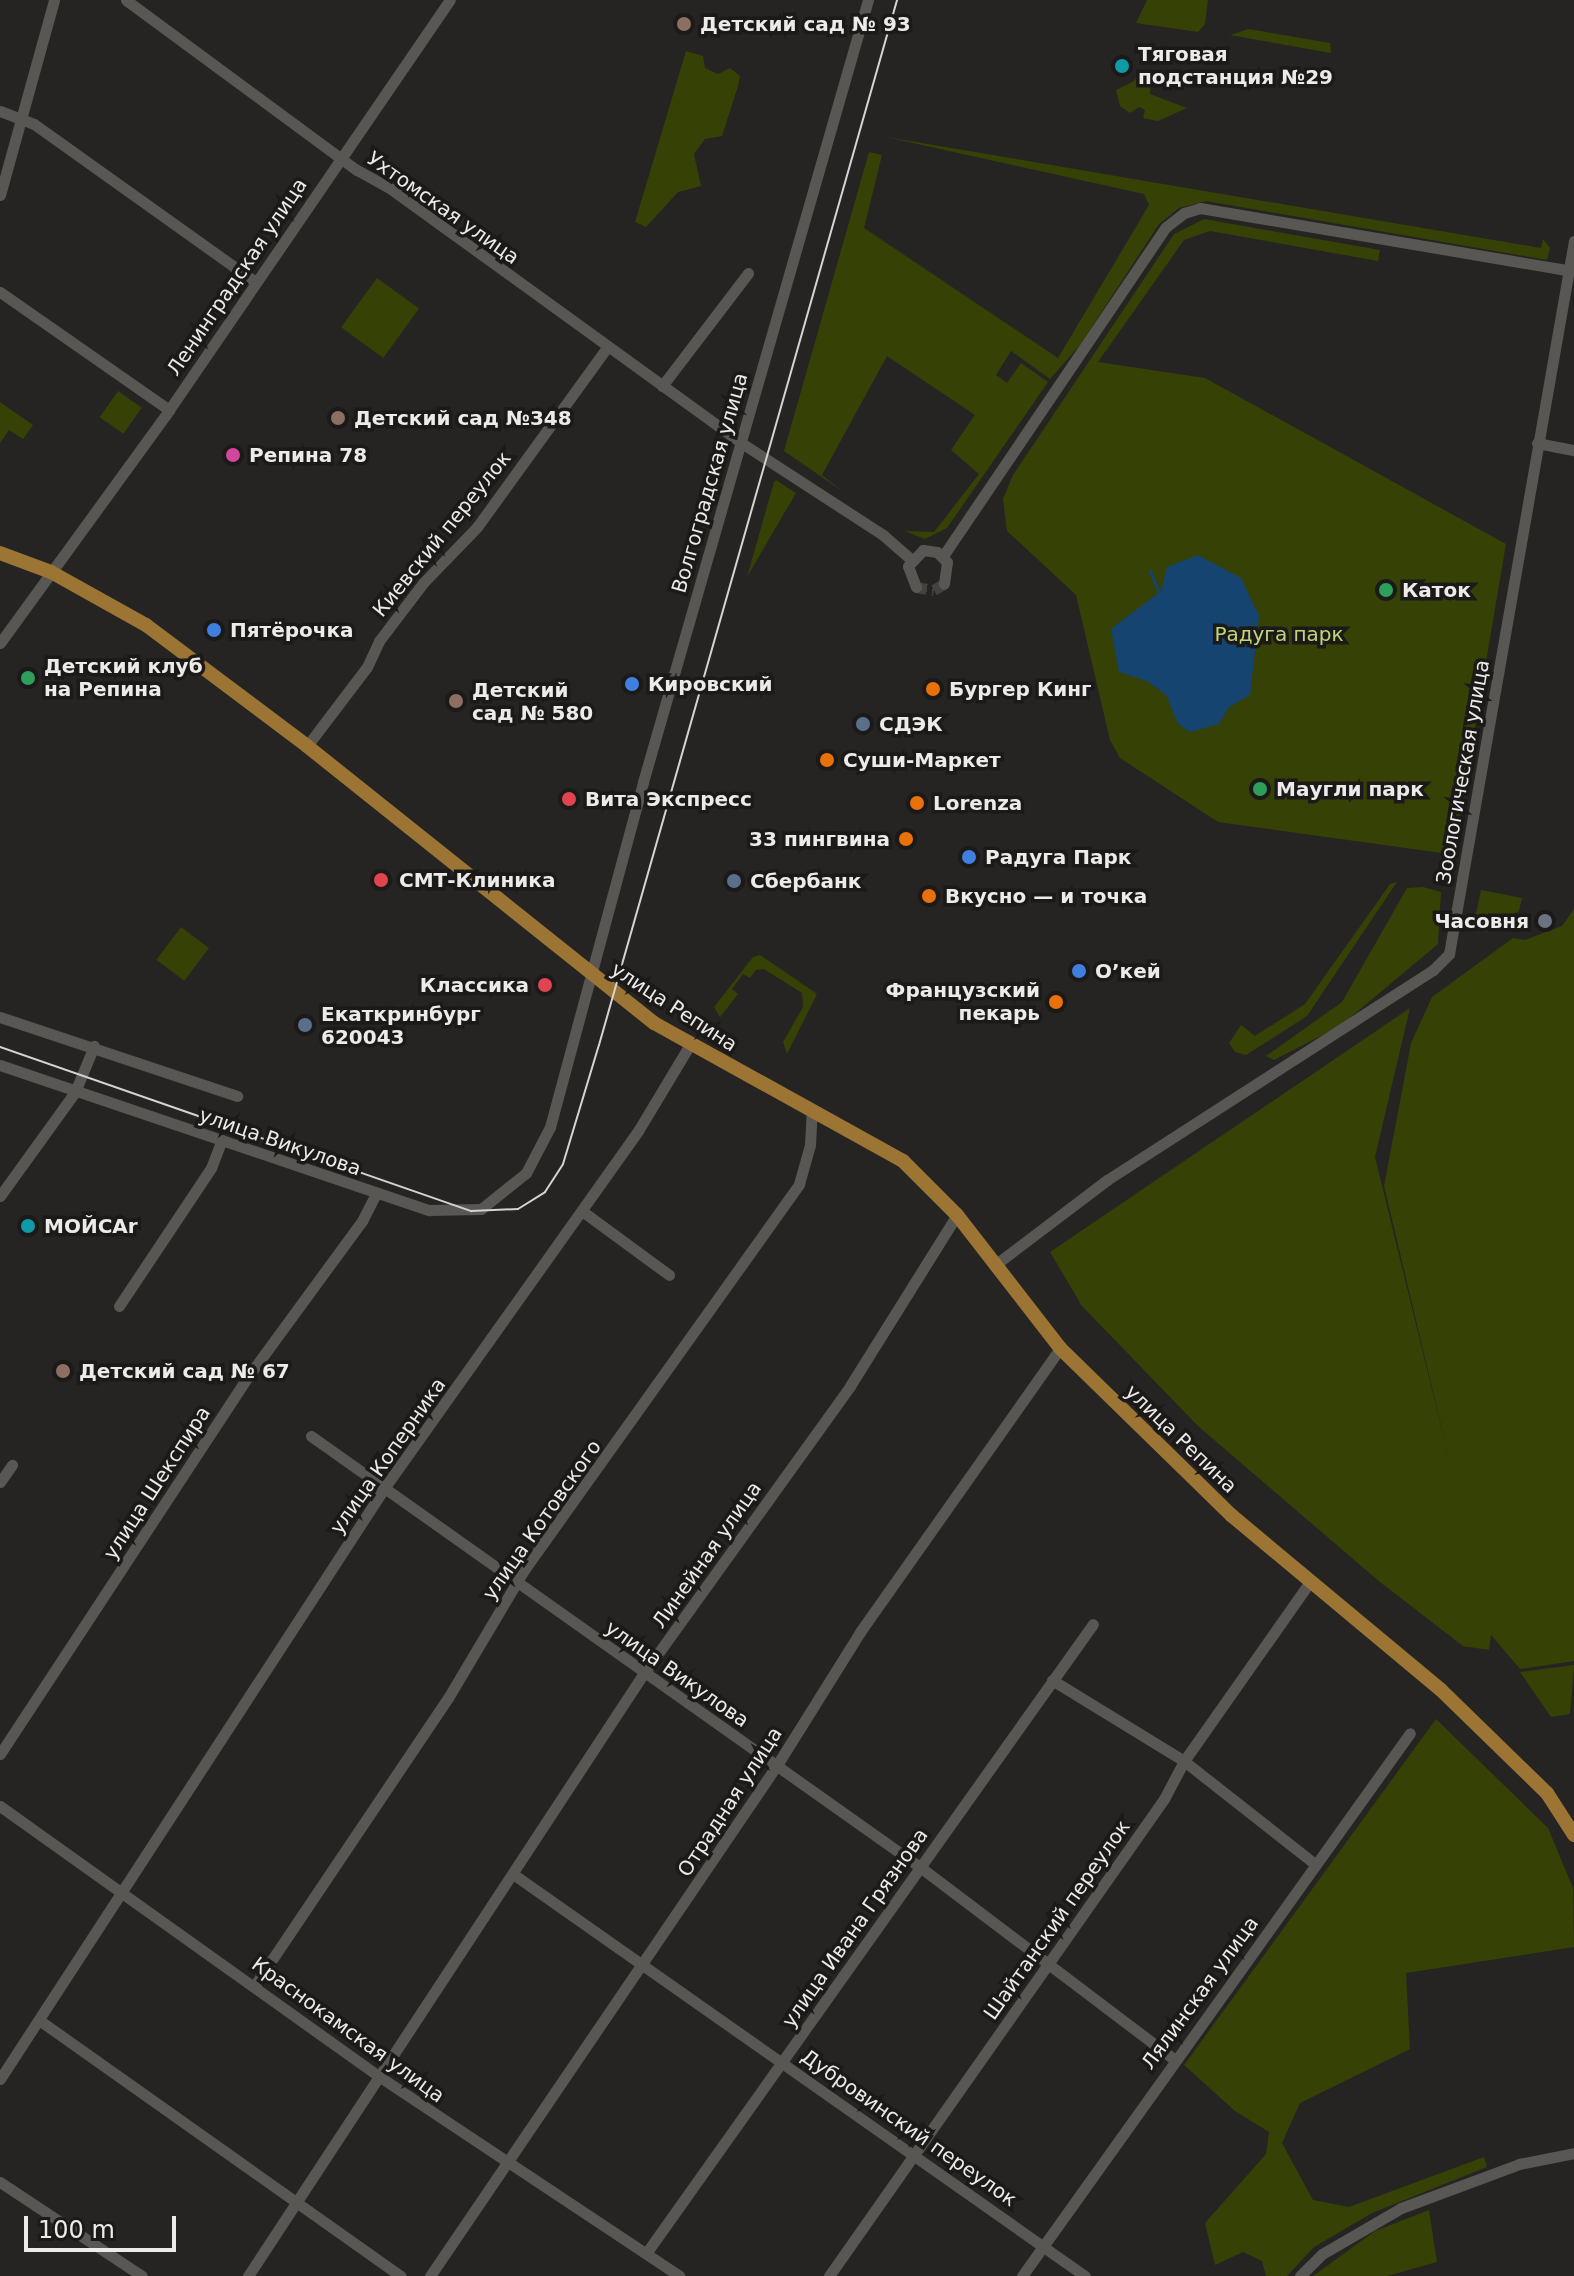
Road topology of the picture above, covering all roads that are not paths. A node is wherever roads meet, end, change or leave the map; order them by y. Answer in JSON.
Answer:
{"nodes":[{"id":1,"x":54,"y":0,"type":"edge"},
{"id":2,"x":126,"y":0,"type":"edge"},
{"id":3,"x":450,"y":0,"type":"edge"},
{"id":4,"x":868,"y":0,"type":"edge"},
{"id":5,"x":0,"y":111,"type":"edge"},
{"id":6,"x":23,"y":118,"type":"junction"},
{"id":7,"x":340,"y":157,"type":"junction"},
{"id":8,"x":0,"y":195,"type":"edge"},
{"id":9,"x":1574,"y":241,"type":"edge"},
{"id":10,"x":1568,"y":270,"type":"junction"},
{"id":11,"x":748,"y":273,"type":"dead end"},
{"id":12,"x":254,"y":281,"type":"junction"},
{"id":13,"x":0,"y":292,"type":"edge"},
{"id":14,"x":608,"y":346,"type":"junction"},
{"id":15,"x":662,"y":386,"type":"junction"},
{"id":16,"x":169,"y":410,"type":"junction"},
{"id":17,"x":740,"y":442,"type":"junction"},
{"id":18,"x":1537,"y":443,"type":"junction"},
{"id":19,"x":1574,"y":450,"type":"edge"},
{"id":20,"x":0,"y":553,"type":"edge"},
{"id":21,"x":943,"y":556,"type":"junction"},
{"id":22,"x":911,"y":559,"type":"junction"},
{"id":23,"x":51,"y":572,"type":"junction"},
{"id":24,"x":944,"y":584,"type":"dead end"},
{"id":25,"x":916,"y":587,"type":"dead end"},
{"id":26,"x":0,"y":643,"type":"edge"},
{"id":27,"x":307,"y":746,"type":"junction"},
{"id":28,"x":590,"y":976,"type":"junction"},
{"id":29,"x":0,"y":1017,"type":"edge"},
{"id":30,"x":94,"y":1046,"type":"junction"},
{"id":31,"x":689,"y":1046,"type":"junction"},
{"id":32,"x":0,"y":1065,"type":"edge"},
{"id":33,"x":75,"y":1092,"type":"junction"},
{"id":34,"x":237,"y":1096,"type":"dead end"},
{"id":35,"x":812,"y":1110,"type":"junction"},
{"id":36,"x":222,"y":1140,"type":"junction"},
{"id":37,"x":375,"y":1195,"type":"junction"},
{"id":38,"x":0,"y":1196,"type":"edge"},
{"id":39,"x":582,"y":1211,"type":"junction"},
{"id":40,"x":957,"y":1215,"type":"junction"},
{"id":41,"x":995,"y":1265,"type":"junction"},
{"id":42,"x":669,"y":1275,"type":"dead end"},
{"id":43,"x":119,"y":1306,"type":"dead end"},
{"id":44,"x":1060,"y":1348,"type":"junction"},
{"id":45,"x":311,"y":1436,"type":"dead end"},
{"id":46,"x":12,"y":1465,"type":"dead end"},
{"id":47,"x":0,"y":1482,"type":"edge"},
{"id":48,"x":385,"y":1487,"type":"junction"},
{"id":49,"x":1310,"y":1582,"type":"junction"},
{"id":50,"x":516,"y":1584,"type":"junction"},
{"id":51,"x":1093,"y":1624,"type":"dead end"},
{"id":52,"x":644,"y":1673,"type":"junction"},
{"id":53,"x":1052,"y":1680,"type":"junction"},
{"id":54,"x":1410,"y":1733,"type":"dead end"},
{"id":55,"x":0,"y":1754,"type":"edge"},
{"id":56,"x":1184,"y":1761,"type":"junction"},
{"id":57,"x":777,"y":1765,"type":"junction"},
{"id":58,"x":0,"y":1806,"type":"edge"},
{"id":59,"x":1574,"y":1835,"type":"edge"},
{"id":60,"x":1315,"y":1864,"type":"junction"},
{"id":61,"x":920,"y":1867,"type":"junction"},
{"id":62,"x":513,"y":1874,"type":"junction"},
{"id":63,"x":124,"y":1893,"type":"junction"},
{"id":64,"x":1050,"y":1963,"type":"junction"},
{"id":65,"x":642,"y":1966,"type":"junction"},
{"id":66,"x":255,"y":1985,"type":"junction"},
{"id":67,"x":39,"y":2020,"type":"junction"},
{"id":68,"x":1174,"y":2059,"type":"junction"},
{"id":69,"x":783,"y":2062,"type":"junction"},
{"id":70,"x":377,"y":2075,"type":"junction"},
{"id":71,"x":0,"y":2079,"type":"edge"},
{"id":72,"x":912,"y":2153,"type":"junction"},
{"id":73,"x":1574,"y":2154,"type":"edge"},
{"id":74,"x":507,"y":2164,"type":"junction"},
{"id":75,"x":0,"y":2182,"type":"edge"},
{"id":76,"x":296,"y":2203,"type":"junction"},
{"id":77,"x":1044,"y":2245,"type":"junction"},
{"id":78,"x":647,"y":2252,"type":"junction"},
{"id":79,"x":142,"y":2276,"type":"edge"},
{"id":80,"x":248,"y":2276,"type":"edge"},
{"id":81,"x":401,"y":2276,"type":"edge"},
{"id":82,"x":430,"y":2276,"type":"edge"},
{"id":83,"x":679,"y":2276,"type":"edge"},
{"id":84,"x":829,"y":2276,"type":"edge"},
{"id":85,"x":1022,"y":2276,"type":"edge"},
{"id":86,"x":1085,"y":2276,"type":"edge"},
{"id":87,"x":1300,"y":2276,"type":"edge"}],
"edges":[{"from":1,"to":6,"type":"street"},
{"from":2,"to":7,"type":"street","name":"Ухтомская улица"},
{"from":3,"to":7,"type":"street","name":"Ленинградская улица"},
{"from":4,"to":17,"type":"street","name":"Волгоградская улица"},
{"from":5,"to":6,"type":"street"},
{"from":6,"to":8,"type":"street"},
{"from":6,"to":12,"type":"street"},
{"from":7,"to":12,"type":"street","name":"Ленинградская улица"},
{"from":7,"to":14,"type":"street","name":"Ухтомская улица"},
{"from":9,"to":10,"type":"street","name":"Зоологическая улица"},
{"from":10,"to":18,"type":"street","name":"Зоологическая улица"},
{"from":10,"to":21,"type":"street"},
{"from":11,"to":15,"type":"street"},
{"from":12,"to":16,"type":"street","name":"Ленинградская улица"},
{"from":13,"to":16,"type":"street"},
{"from":14,"to":15,"type":"street","name":"Ухтомская улица"},
{"from":14,"to":27,"type":"street","name":"Киевский переулок"},
{"from":15,"to":17,"type":"street","name":"Ухтомская улица"},
{"from":16,"to":23,"type":"street","name":"Ленинградская улица"},
{"from":17,"to":22,"type":"street","name":"Ухтомская улица"},
{"from":17,"to":28,"type":"street","name":"Волгоградская улица"},
{"from":18,"to":19,"type":"street"},
{"from":18,"to":41,"type":"street","name":"Зоологическая улица"},
{"from":20,"to":23,"type":"main road","name":"улица Репина"},
{"from":21,"to":22,"type":"street"},
{"from":21,"to":24,"type":"street"},
{"from":22,"to":25,"type":"street"},
{"from":23,"to":26,"type":"street","name":"Ленинградская улица"},
{"from":23,"to":27,"type":"main road","name":"улица Репина"},
{"from":27,"to":28,"type":"main road","name":"улица Репина"},
{"from":28,"to":31,"type":"main road","name":"улица Репина"},
{"from":28,"to":37,"type":"street","name":"улица Викулова"},
{"from":29,"to":30,"type":"street"},
{"from":30,"to":33,"type":"street"},
{"from":30,"to":34,"type":"street"},
{"from":31,"to":35,"type":"main road","name":"улица Репина"},
{"from":31,"to":39,"type":"street","name":"улица Коперника"},
{"from":32,"to":33,"type":"street","name":"улица Викулова"},
{"from":33,"to":36,"type":"street","name":"улица Викулова"},
{"from":33,"to":38,"type":"street"},
{"from":35,"to":40,"type":"main road","name":"улица Репина"},
{"from":35,"to":50,"type":"street","name":"улица Котовского"},
{"from":36,"to":37,"type":"street","name":"улица Викулова"},
{"from":36,"to":43,"type":"street"},
{"from":37,"to":55,"type":"street","name":"улица Шекспира"},
{"from":39,"to":42,"type":"street"},
{"from":39,"to":48,"type":"street","name":"улица Коперника"},
{"from":40,"to":41,"type":"main road","name":"улица Репина"},
{"from":40,"to":52,"type":"street","name":"Линейная улица"},
{"from":41,"to":44,"type":"main road","name":"улица Репина"},
{"from":44,"to":49,"type":"main road","name":"улица Репина"},
{"from":44,"to":57,"type":"street","name":"Отрадная улица"},
{"from":45,"to":48,"type":"street","name":"улица Викулова"},
{"from":46,"to":47,"type":"street"},
{"from":48,"to":50,"type":"street","name":"улица Викулова"},
{"from":48,"to":63,"type":"street","name":"улица Коперника"},
{"from":49,"to":56,"type":"street","name":"Шайтанский переулок"},
{"from":49,"to":59,"type":"main road","name":"улица Репина"},
{"from":50,"to":52,"type":"street","name":"улица Викулова"},
{"from":50,"to":66,"type":"street","name":"улица Котовского"},
{"from":51,"to":53,"type":"street","name":"улица Ивана Грязнова"},
{"from":52,"to":57,"type":"street","name":"улица Викулова"},
{"from":52,"to":62,"type":"street","name":"Линейная улица"},
{"from":53,"to":56,"type":"street"},
{"from":53,"to":61,"type":"street","name":"улица Ивана Грязнова"},
{"from":54,"to":60,"type":"street","name":"Лялинская улица"},
{"from":56,"to":60,"type":"street"},
{"from":56,"to":64,"type":"street","name":"Шайтанский переулок"},
{"from":57,"to":61,"type":"street","name":"улица Викулова"},
{"from":57,"to":65,"type":"street","name":"Отрадная улица"},
{"from":58,"to":63,"type":"street","name":"Краснокамская улица"},
{"from":60,"to":68,"type":"street","name":"Лялинская улица"},
{"from":61,"to":64,"type":"street","name":"улица Викулова"},
{"from":61,"to":69,"type":"street","name":"улица Ивана Грязнова"},
{"from":62,"to":65,"type":"street","name":"Дубровинский переулок"},
{"from":62,"to":70,"type":"street","name":"Линейная улица"},
{"from":63,"to":66,"type":"street","name":"Краснокамская улица"},
{"from":63,"to":67,"type":"street","name":"улица Коперника"},
{"from":64,"to":68,"type":"street","name":"улица Викулова"},
{"from":64,"to":72,"type":"street","name":"Шайтанский переулок"},
{"from":65,"to":69,"type":"street","name":"Дубровинский переулок"},
{"from":65,"to":74,"type":"street","name":"Отрадная улица"},
{"from":66,"to":70,"type":"street","name":"Краснокамская улица"},
{"from":67,"to":71,"type":"street","name":"улица Коперника"},
{"from":67,"to":76,"type":"street"},
{"from":68,"to":77,"type":"street","name":"Лялинская улица"},
{"from":69,"to":72,"type":"street","name":"Дубровинский переулок"},
{"from":69,"to":78,"type":"street","name":"улица Ивана Грязнова"},
{"from":70,"to":74,"type":"street","name":"Краснокамская улица"},
{"from":70,"to":76,"type":"street","name":"Линейная улица"},
{"from":72,"to":77,"type":"street","name":"Дубровинский переулок"},
{"from":72,"to":84,"type":"street","name":"Шайтанский переулок"},
{"from":73,"to":87,"type":"street"},
{"from":74,"to":78,"type":"street","name":"Краснокамская улица"},
{"from":74,"to":82,"type":"street","name":"Отрадная улица"},
{"from":75,"to":79,"type":"street"},
{"from":76,"to":80,"type":"street","name":"Линейная улица"},
{"from":76,"to":81,"type":"street"},
{"from":77,"to":85,"type":"street","name":"Лялинская улица"},
{"from":77,"to":86,"type":"street","name":"Дубровинский переулок"},
{"from":78,"to":83,"type":"street","name":"Краснокамская улица"}]}
